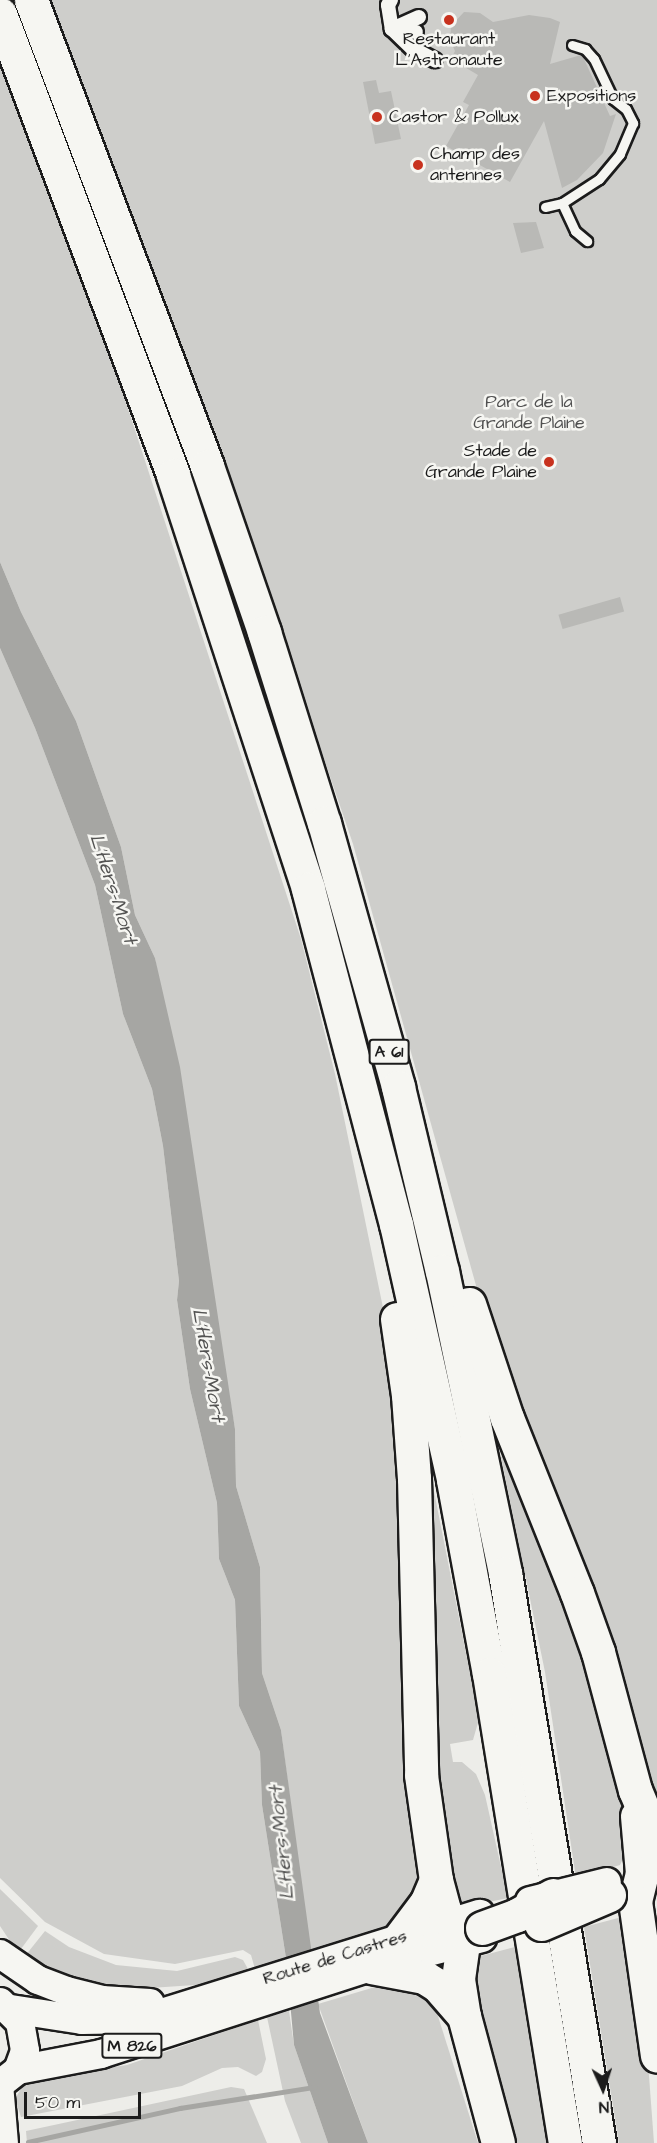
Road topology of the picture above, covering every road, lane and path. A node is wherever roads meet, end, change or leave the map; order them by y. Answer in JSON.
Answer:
{"nodes":[{"id":1,"x":31,"y":0,"type":"edge"},
{"id":2,"x":391,"y":0,"type":"edge"},
{"id":3,"x":0,"y":14,"type":"edge"},
{"id":4,"x":419,"y":17,"type":"dead end"},
{"id":5,"x":392,"y":29,"type":"junction"},
{"id":6,"x":416,"y":32,"type":"dead end"},
{"id":7,"x":572,"y":45,"type":"dead end"},
{"id":8,"x":435,"y":60,"type":"dead end"},
{"id":9,"x":562,"y":203,"type":"junction"},
{"id":10,"x":545,"y":207,"type":"dead end"},
{"id":11,"x":587,"y":241,"type":"dead end"},
{"id":12,"x":398,"y":1087,"type":"junction"},
{"id":13,"x":391,"y":1206,"type":"junction"},
{"id":14,"x":635,"y":1790,"type":"junction"},
{"id":15,"x":657,"y":1842,"type":"edge"},
{"id":16,"x":436,"y":1880,"type":"junction"},
{"id":17,"x":631,"y":1889,"type":"edge"},
{"id":18,"x":471,"y":1929,"type":"junction"},
{"id":19,"x":657,"y":1935,"type":"edge"},
{"id":20,"x":399,"y":1939,"type":"junction"},
{"id":21,"x":0,"y":1954,"type":"edge"},
{"id":22,"x":369,"y":1958,"type":"junction"},
{"id":23,"x":650,"y":1983,"type":"junction"},
{"id":24,"x":241,"y":1998,"type":"junction"},
{"id":25,"x":194,"y":2003,"type":"junction"},
{"id":26,"x":6,"y":2005,"type":"edge"},
{"id":27,"x":464,"y":2016,"type":"junction"},
{"id":28,"x":657,"y":2055,"type":"edge"},
{"id":29,"x":7,"y":2079,"type":"edge"},
{"id":30,"x":7,"y":2143,"type":"edge"},
{"id":31,"x":498,"y":2143,"type":"edge"},
{"id":32,"x":565,"y":2143,"type":"edge"},
{"id":33,"x":599,"y":2143,"type":"edge"}],
"edges":[{"from":1,"to":12,"type":"highway","number":"A 61"},
{"from":2,"to":5,"type":"street"},
{"from":3,"to":13,"type":"highway","number":"A 61"},
{"from":4,"to":5,"type":"street"},
{"from":5,"to":6,"type":"street"},
{"from":5,"to":8,"type":"street"},
{"from":7,"to":9,"type":"lane"},
{"from":9,"to":10,"type":"lane"},
{"from":9,"to":11,"type":"lane"},
{"from":12,"to":14,"type":"highway"},
{"from":12,"to":33,"type":"highway","number":"A 61"},
{"from":13,"to":16,"type":"highway"},
{"from":13,"to":32,"type":"highway","number":"A 61"},
{"from":14,"to":15,"type":"highway"},
{"from":14,"to":17,"type":"highway"},
{"from":16,"to":18,"type":"highway"},
{"from":16,"to":20,"type":"highway"},
{"from":17,"to":18,"type":"highway","bridge":true},
{"from":17,"to":23,"type":"highway"},
{"from":18,"to":20,"type":"main road","name":"Route de Castres","number":"M 826"},
{"from":18,"to":22,"type":"main road","name":"Route de Castres","number":"M 826"},
{"from":18,"to":27,"type":"highway"},
{"from":19,"to":23,"type":"highway"},
{"from":20,"to":22,"type":"main road","name":"Route de Castres","number":"M 826"},
{"from":21,"to":25,"type":"main road"},
{"from":22,"to":24,"type":"main road","name":"Route de Castres","number":"M 826"},
{"from":22,"to":27,"type":"highway"},
{"from":23,"to":28,"type":"highway"},
{"from":24,"to":25,"type":"main road","name":"Route de Castres","number":"M 826"},
{"from":24,"to":29,"type":"main road","name":"Route de Castres","number":"M 826"},
{"from":25,"to":26,"type":"main road","name":"Route de Castres","number":"M 826"},
{"from":26,"to":29,"type":"main road"},
{"from":27,"to":31,"type":"highway"},
{"from":29,"to":30,"type":"street"}]}
